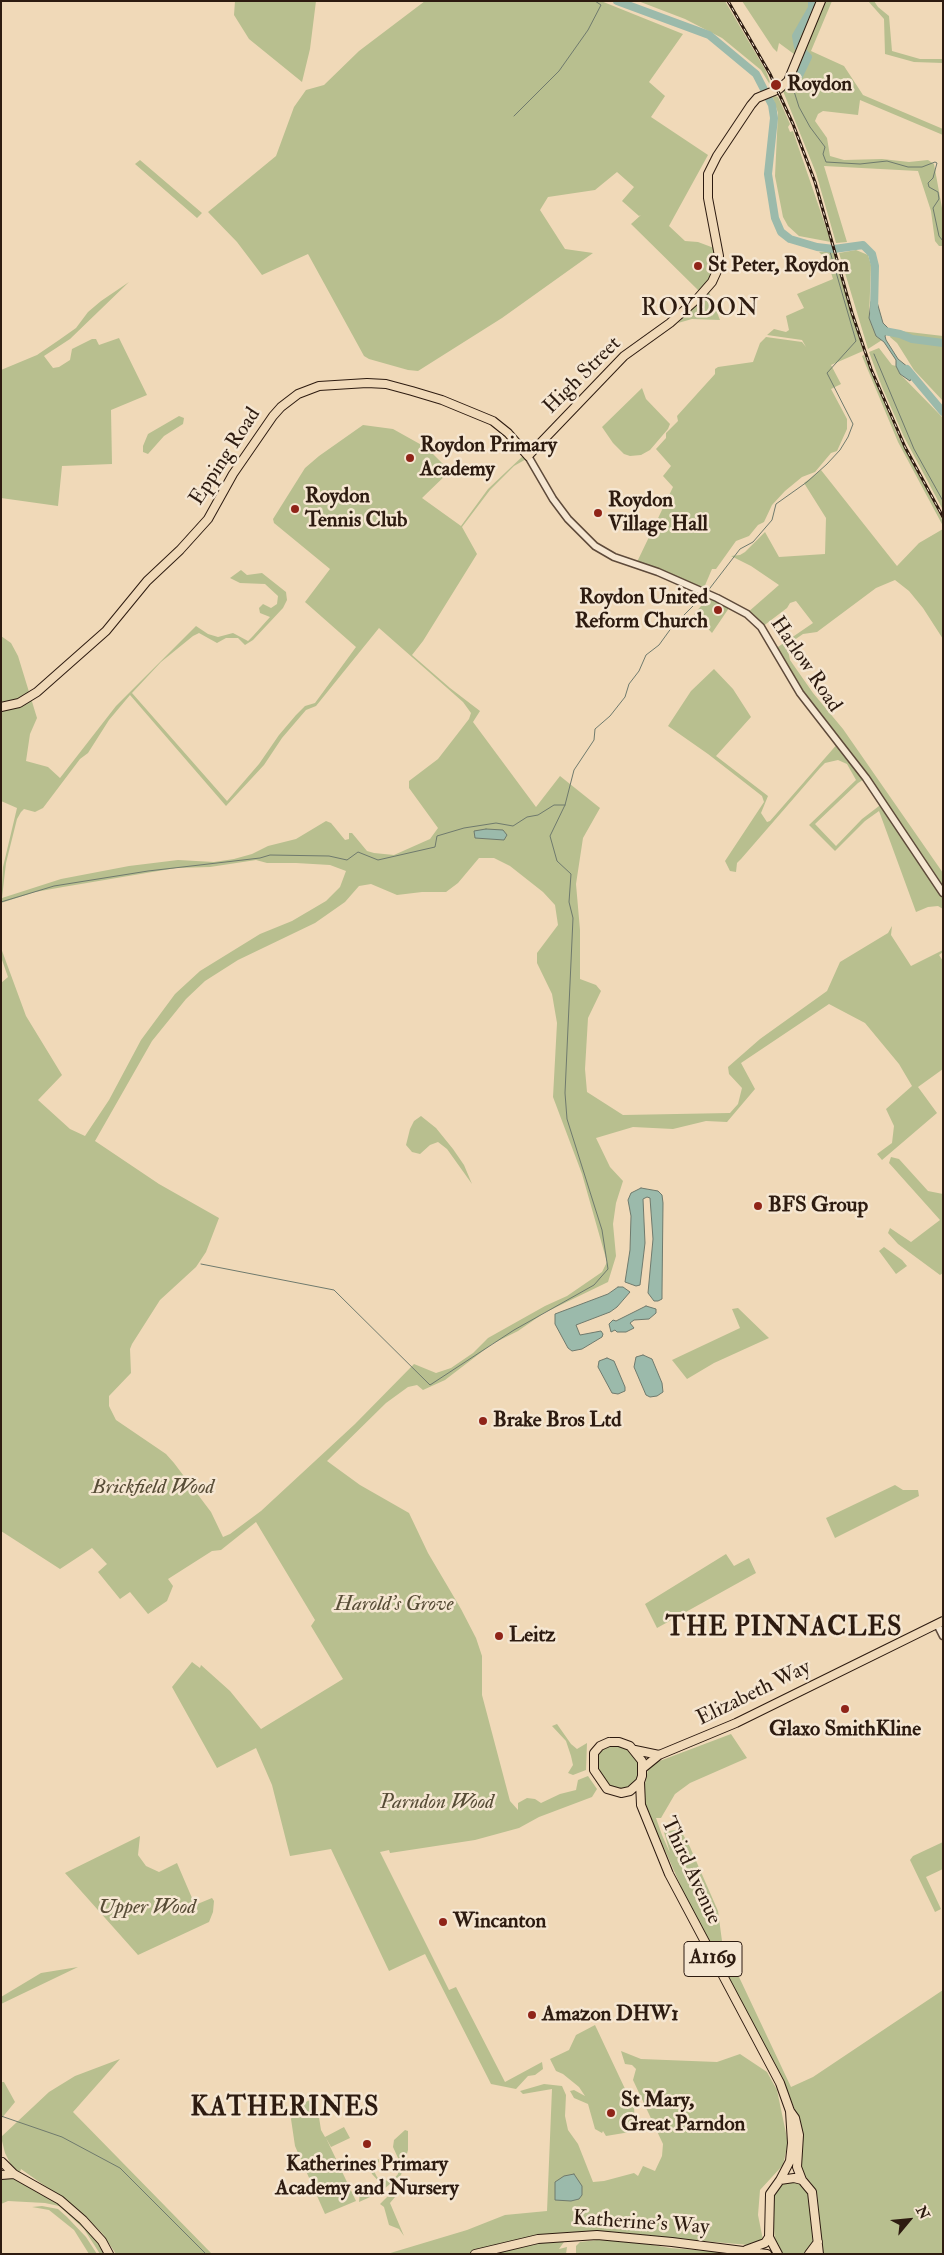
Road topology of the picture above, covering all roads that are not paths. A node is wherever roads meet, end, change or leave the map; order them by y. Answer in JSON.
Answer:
{"nodes":[{"id":1,"x":821,"y":1,"type":"edge"},
{"id":2,"x":528,"y":456,"type":"junction"},
{"id":3,"x":1,"y":707,"type":"edge"},
{"id":4,"x":943,"y":893,"type":"edge"},
{"id":5,"x":940,"y":1623,"type":"edge"},
{"id":6,"x":943,"y":1636,"type":"edge"},
{"id":7,"x":635,"y":1750,"type":"junction"},
{"id":8,"x":660,"y":1755,"type":"junction"},
{"id":9,"x":643,"y":1768,"type":"junction"},
{"id":10,"x":640,"y":1782,"type":"junction"},
{"id":11,"x":626,"y":1793,"type":"junction"},
{"id":12,"x":641,"y":1805,"type":"junction"},
{"id":13,"x":790,"y":2111,"type":"junction"},
{"id":14,"x":1,"y":2162,"type":"edge"},
{"id":15,"x":14,"y":2174,"type":"junction"},
{"id":16,"x":1,"y":2175,"type":"edge"},
{"id":17,"x":780,"y":2180,"type":"junction"},
{"id":18,"x":802,"y":2180,"type":"junction"},
{"id":19,"x":769,"y":2237,"type":"junction"},
{"id":20,"x":818,"y":2242,"type":"junction"},
{"id":21,"x":746,"y":2250,"type":"junction"},
{"id":22,"x":109,"y":2254,"type":"edge"},
{"id":23,"x":475,"y":2254,"type":"edge"},
{"id":24,"x":767,"y":2254,"type":"edge"},
{"id":25,"x":778,"y":2254,"type":"edge"},
{"id":26,"x":808,"y":2254,"type":"edge"},
{"id":27,"x":819,"y":2254,"type":"edge"}],
"edges":[{"from":1,"to":2,"type":"main road","name":"High Street"},
{"from":2,"to":3,"type":"main road","name":"Epping Road"},
{"from":2,"to":4,"type":"street","name":"Harlow Road"},
{"from":5,"to":6,"type":"street"},
{"from":5,"to":8,"type":"main road","name":"Elizabeth Way"},
{"from":7,"to":8,"type":"main road"},
{"from":7,"to":9,"type":"main road"},
{"from":7,"to":11,"type":"main road"},
{"from":8,"to":9,"type":"main road","name":"Elizabeth Way"},
{"from":9,"to":10,"type":"main road"},
{"from":10,"to":11,"type":"main road"},
{"from":10,"to":12,"type":"main road","name":"Third Avenue","number":"A1169"},
{"from":11,"to":12,"type":"main road","name":"Third Avenue","number":"A1169"},
{"from":12,"to":13,"type":"main road","name":"Third Avenue","number":"A1169"},
{"from":13,"to":17,"type":"main road","name":"Third Avenue","number":"A1169"},
{"from":13,"to":18,"type":"main road","name":"Third Avenue","number":"A1169"},
{"from":14,"to":15,"type":"main road"},
{"from":15,"to":16,"type":"main road"},
{"from":15,"to":22,"type":"main road"},
{"from":17,"to":18,"type":"main road"},
{"from":17,"to":19,"type":"main road","name":"Third Avenue"},
{"from":18,"to":20,"type":"main road","name":"Third Avenue"},
{"from":19,"to":21,"type":"main road"},
{"from":19,"to":25,"type":"main road"},
{"from":20,"to":26,"type":"main road"},
{"from":20,"to":27,"type":"main road"},
{"from":21,"to":23,"type":"main road","name":"Katherine's Way"},
{"from":21,"to":24,"type":"main road","name":"Katherine's Way"}]}
